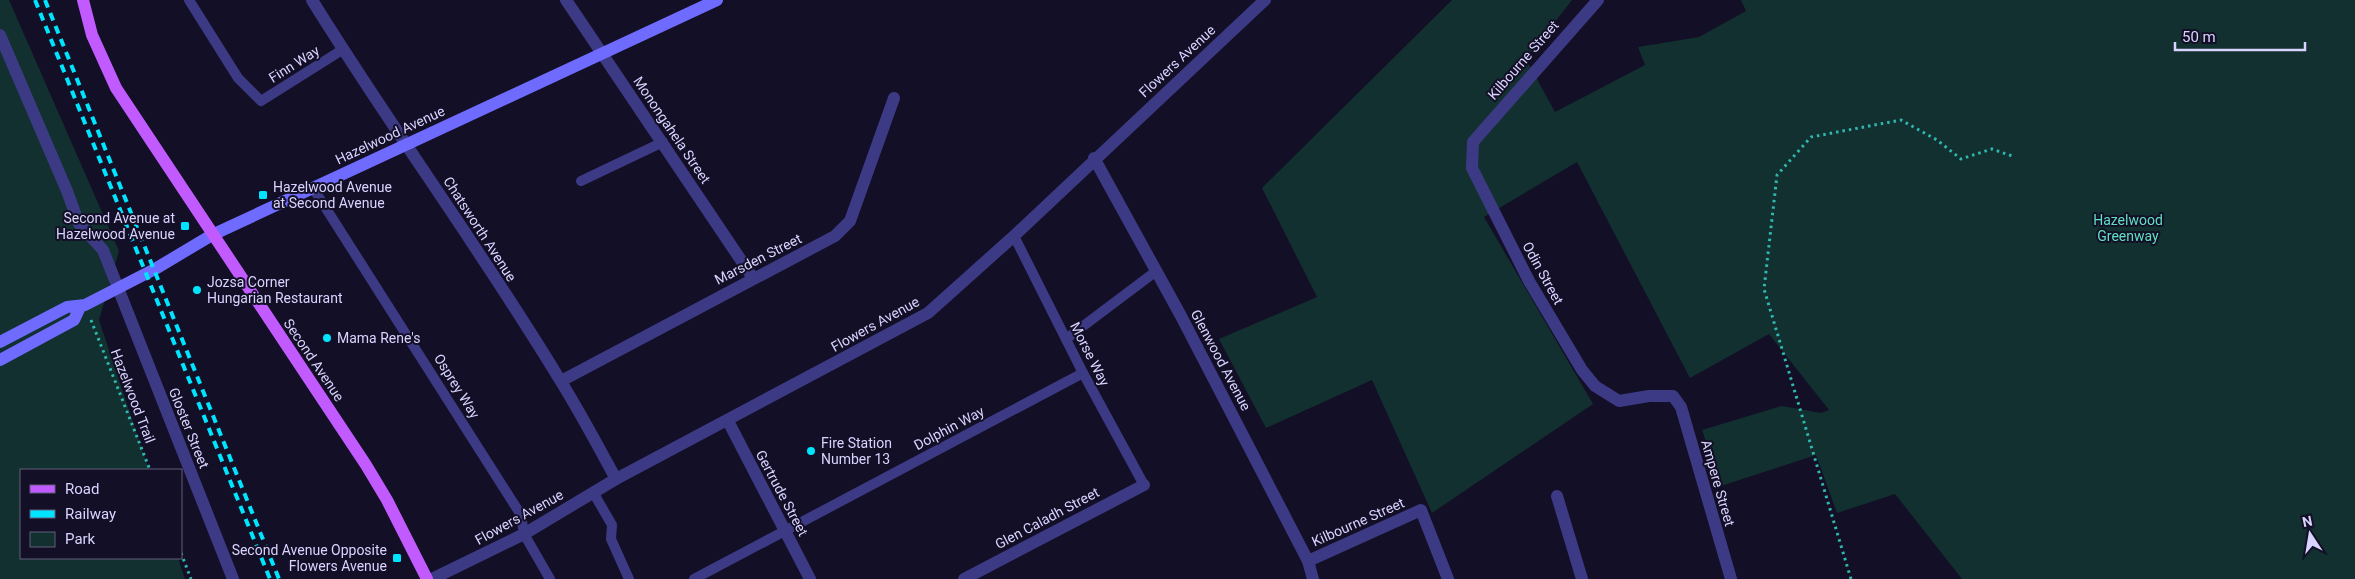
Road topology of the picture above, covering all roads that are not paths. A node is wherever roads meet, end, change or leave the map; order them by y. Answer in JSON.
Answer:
{"nodes":[{"id":1,"x":83,"y":0,"type":"edge"},
{"id":2,"x":189,"y":0,"type":"edge"},
{"id":3,"x":312,"y":0,"type":"edge"},
{"id":4,"x":566,"y":0,"type":"edge"},
{"id":5,"x":717,"y":0,"type":"edge"},
{"id":6,"x":1265,"y":0,"type":"edge"},
{"id":7,"x":1598,"y":0,"type":"edge"},
{"id":8,"x":0,"y":36,"type":"edge"},
{"id":9,"x":342,"y":50,"type":"junction"},
{"id":10,"x":601,"y":53,"type":"junction"},
{"id":11,"x":894,"y":98,"type":"dead end"},
{"id":12,"x":663,"y":142,"type":"junction"},
{"id":13,"x":1473,"y":142,"type":"joint"},
{"id":14,"x":406,"y":143,"type":"junction"},
{"id":15,"x":1094,"y":158,"type":"junction"},
{"id":16,"x":581,"y":181,"type":"dead end"},
{"id":17,"x":313,"y":188,"type":"junction"},
{"id":18,"x":212,"y":235,"type":"junction"},
{"id":19,"x":1014,"y":236,"type":"junction"},
{"id":20,"x":1155,"y":272,"type":"junction"},
{"id":21,"x":753,"y":278,"type":"junction"},
{"id":22,"x":117,"y":288,"type":"junction"},
{"id":23,"x":80,"y":307,"type":"junction"},
{"id":24,"x":1066,"y":339,"type":"junction"},
{"id":25,"x":0,"y":342,"type":"edge"},
{"id":26,"x":0,"y":360,"type":"edge"},
{"id":27,"x":1083,"y":373,"type":"junction"},
{"id":28,"x":561,"y":381,"type":"junction"},
{"id":29,"x":1673,"y":396,"type":"joint"},
{"id":30,"x":728,"y":421,"type":"junction"},
{"id":31,"x":616,"y":479,"type":"junction"},
{"id":32,"x":1144,"y":484,"type":"joint"},
{"id":33,"x":594,"y":492,"type":"junction"},
{"id":34,"x":1557,"y":496,"type":"dead end"},
{"id":35,"x":785,"y":530,"type":"junction"},
{"id":36,"x":524,"y":534,"type":"junction"},
{"id":37,"x":1308,"y":561,"type":"junction"},
{"id":38,"x":233,"y":579,"type":"edge"},
{"id":39,"x":428,"y":579,"type":"edge"},
{"id":40,"x":432,"y":579,"type":"edge"},
{"id":41,"x":550,"y":579,"type":"edge"},
{"id":42,"x":629,"y":579,"type":"edge"},
{"id":43,"x":694,"y":579,"type":"edge"},
{"id":44,"x":810,"y":579,"type":"edge"},
{"id":45,"x":964,"y":579,"type":"edge"},
{"id":46,"x":1313,"y":579,"type":"edge"},
{"id":47,"x":1448,"y":579,"type":"edge"},
{"id":48,"x":1582,"y":579,"type":"edge"},
{"id":49,"x":1731,"y":579,"type":"edge"}],
"edges":[{"from":1,"to":18,"type":"main road","name":"Second Avenue"},
{"from":2,"to":9,"type":"lane","name":"Finn Way"},
{"from":3,"to":9,"type":"street","name":"Chatsworth Avenue"},
{"from":4,"to":10,"type":"street","name":"Monongahela Street"},
{"from":5,"to":10,"type":"main road","name":"Hazelwood Avenue"},
{"from":6,"to":15,"type":"street","name":"Flowers Avenue"},
{"from":7,"to":13,"type":"street","name":"Kilbourne Street"},
{"from":8,"to":22,"type":"street"},
{"from":9,"to":14,"type":"street","name":"Chatsworth Avenue"},
{"from":10,"to":12,"type":"street","name":"Monongahela Street"},
{"from":10,"to":14,"type":"main road","name":"Hazelwood Avenue"},
{"from":11,"to":21,"type":"street","name":"Marsden Street"},
{"from":12,"to":16,"type":"lane"},
{"from":12,"to":21,"type":"street","name":"Monongahela Street"},
{"from":13,"to":29,"type":"street","name":"Odin Street"},
{"from":14,"to":17,"type":"main road","name":"Hazelwood Avenue"},
{"from":14,"to":28,"type":"street","name":"Chatsworth Avenue"},
{"from":15,"to":19,"type":"street","name":"Flowers Avenue"},
{"from":15,"to":20,"type":"street","name":"Glenwood Avenue"},
{"from":17,"to":18,"type":"main road","name":"Hazelwood Avenue"},
{"from":17,"to":36,"type":"lane","name":"Osprey Way"},
{"from":18,"to":22,"type":"main road","name":"Hazelwood Avenue"},
{"from":18,"to":39,"type":"main road","name":"Second Avenue"},
{"from":19,"to":24,"type":"lane","name":"Morse Way"},
{"from":19,"to":30,"type":"street","name":"Flowers Avenue"},
{"from":20,"to":24,"type":"lane"},
{"from":20,"to":37,"type":"street","name":"Glenwood Avenue"},
{"from":21,"to":28,"type":"street","name":"Marsden Street"},
{"from":22,"to":23,"type":"main road","name":"Hazelwood Avenue"},
{"from":22,"to":38,"type":"street","name":"Gloster Street"},
{"from":23,"to":25,"type":"main road","name":"Hazelwood Avenue"},
{"from":23,"to":26,"type":"main road","name":"Hazelwood Avenue"},
{"from":24,"to":27,"type":"lane","name":"Morse Way"},
{"from":27,"to":32,"type":"lane","name":"Morse Way"},
{"from":27,"to":35,"type":"lane","name":"Dolphin Way"},
{"from":28,"to":31,"type":"street","name":"Chatsworth Avenue"},
{"from":29,"to":49,"type":"street","name":"Ampere Street"},
{"from":30,"to":31,"type":"street","name":"Flowers Avenue"},
{"from":30,"to":35,"type":"street","name":"Gertrude Street"},
{"from":31,"to":33,"type":"street","name":"Flowers Avenue"},
{"from":32,"to":45,"type":"street","name":"Glen Caladh Street"},
{"from":33,"to":36,"type":"street","name":"Flowers Avenue"},
{"from":33,"to":42,"type":"lane"},
{"from":34,"to":48,"type":"street"},
{"from":35,"to":43,"type":"lane","name":"Dolphin Way"},
{"from":35,"to":44,"type":"street","name":"Gertrude Street"},
{"from":36,"to":40,"type":"street","name":"Flowers Avenue"},
{"from":36,"to":41,"type":"lane","name":"Osprey Way"},
{"from":37,"to":46,"type":"street","name":"Glenwood Avenue"},
{"from":37,"to":47,"type":"street","name":"Kilbourne Street"}]}
